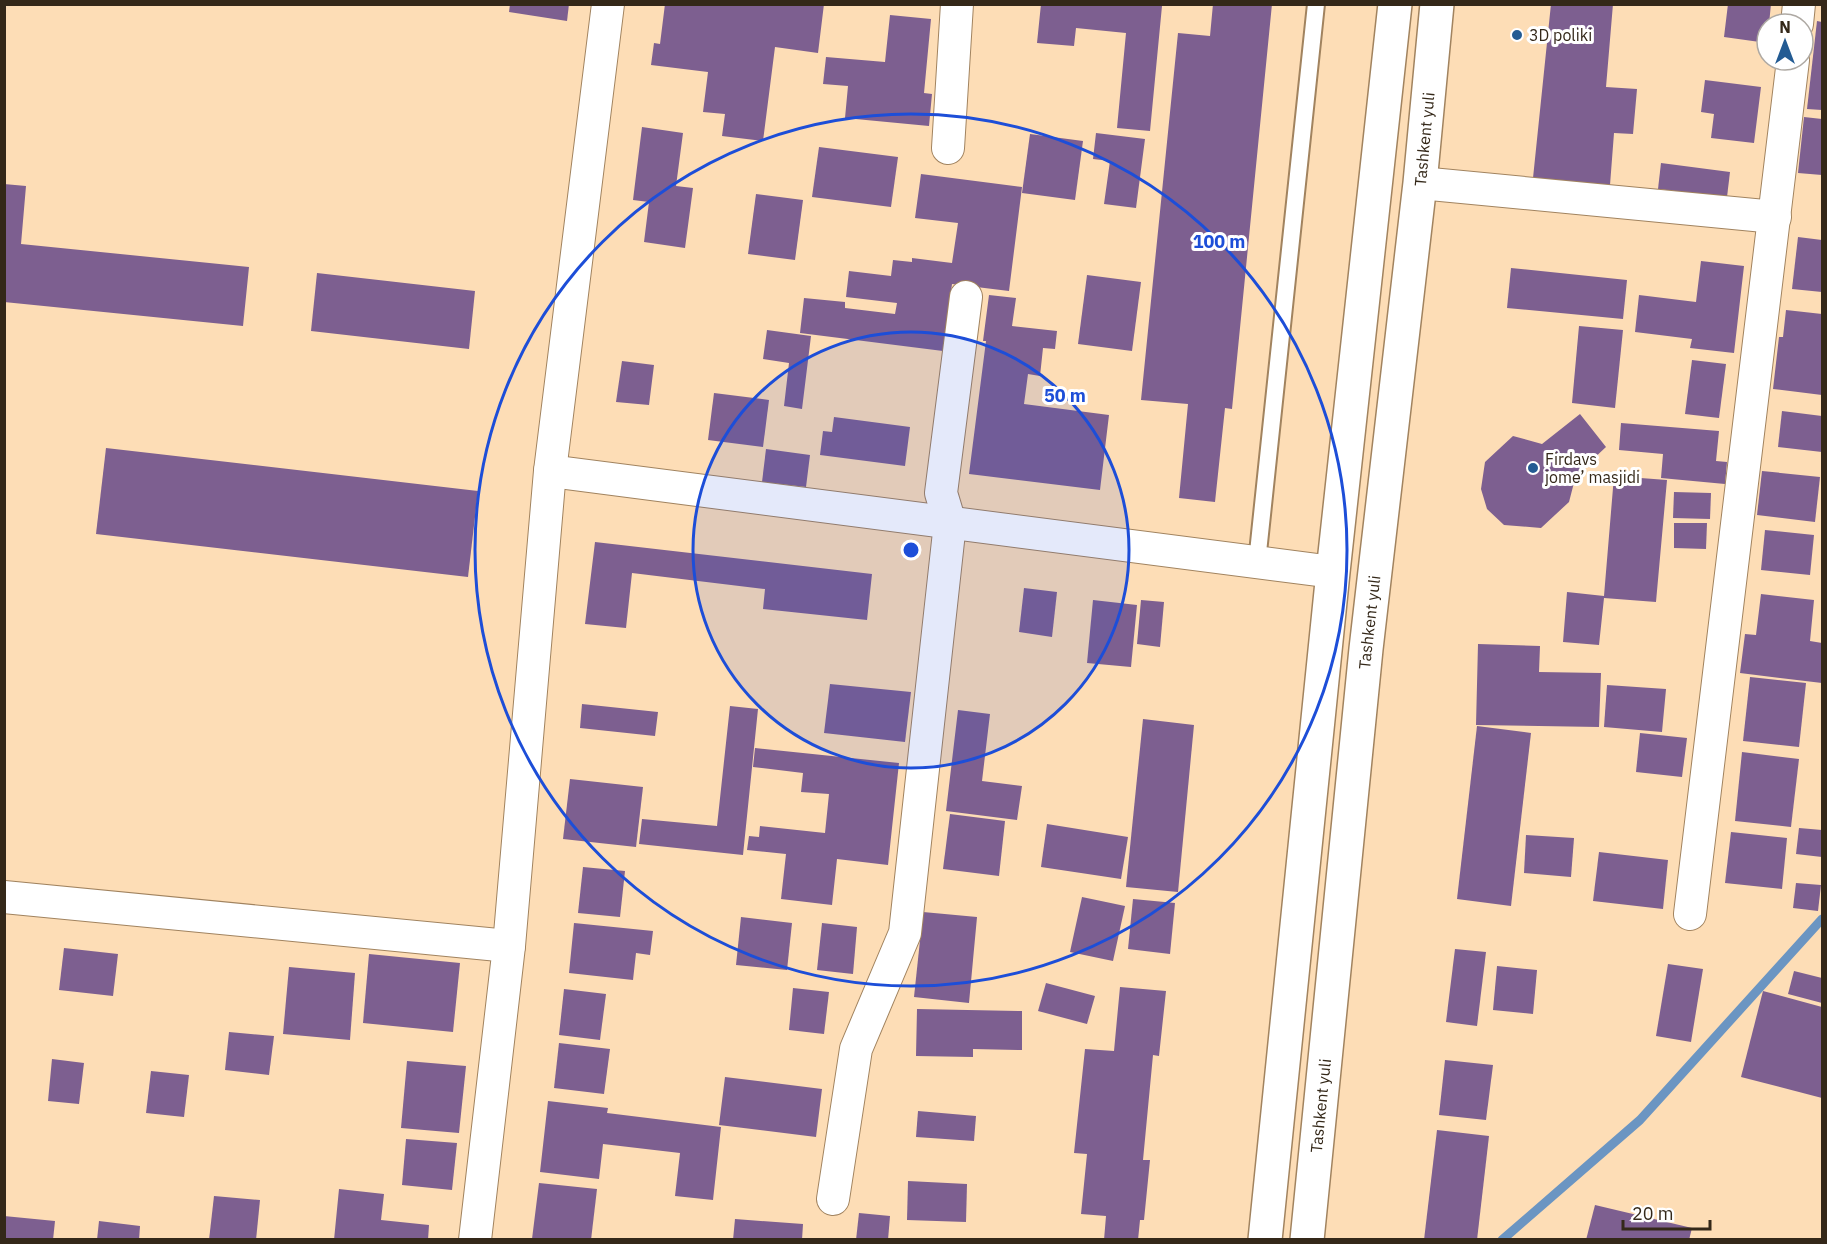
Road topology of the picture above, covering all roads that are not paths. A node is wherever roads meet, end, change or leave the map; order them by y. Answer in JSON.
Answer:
{"nodes":[{"id":1,"x":608,"y":4,"type":"edge"},
{"id":2,"x":957,"y":4,"type":"edge"},
{"id":3,"x":1316,"y":4,"type":"edge"},
{"id":4,"x":1395,"y":4,"type":"edge"},
{"id":5,"x":1437,"y":4,"type":"edge"},
{"id":6,"x":1792,"y":72,"type":"edge"},
{"id":7,"x":948,"y":148,"type":"dead end"},
{"id":8,"x":1420,"y":183,"type":"junction"},
{"id":9,"x":1775,"y":217,"type":"junction"},
{"id":10,"x":966,"y":297,"type":"dead end"},
{"id":11,"x":550,"y":471,"type":"junction"},
{"id":12,"x":950,"y":523,"type":"junction"},
{"id":13,"x":1257,"y":562,"type":"junction"},
{"id":14,"x":1333,"y":572,"type":"junction"},
{"id":15,"x":4,"y":897,"type":"edge"},
{"id":16,"x":1690,"y":914,"type":"dead end"},
{"id":17,"x":509,"y":946,"type":"junction"},
{"id":18,"x":1286,"y":1036,"type":"junction"},
{"id":19,"x":1328,"y":1040,"type":"junction"},
{"id":20,"x":833,"y":1199,"type":"dead end"},
{"id":21,"x":475,"y":1239,"type":"edge"},
{"id":22,"x":1265,"y":1239,"type":"edge"},
{"id":23,"x":1307,"y":1239,"type":"edge"}],
"edges":[{"from":1,"to":11,"type":"street"},
{"from":2,"to":7,"type":"street"},
{"from":3,"to":13,"type":"lane"},
{"from":4,"to":14,"type":"highway"},
{"from":5,"to":8,"type":"highway","name":"Tashkent yuli"},
{"from":6,"to":9,"type":"street"},
{"from":8,"to":9,"type":"street"},
{"from":8,"to":19,"type":"highway","name":"Tashkent yuli"},
{"from":9,"to":16,"type":"street"},
{"from":10,"to":12,"type":"street"},
{"from":11,"to":12,"type":"street"},
{"from":11,"to":17,"type":"street"},
{"from":12,"to":13,"type":"street"},
{"from":12,"to":20,"type":"street"},
{"from":13,"to":14,"type":"street"},
{"from":14,"to":18,"type":"highway"},
{"from":15,"to":17,"type":"street"},
{"from":17,"to":21,"type":"street"},
{"from":18,"to":19,"type":"highway"},
{"from":18,"to":22,"type":"highway"},
{"from":19,"to":23,"type":"highway","name":"Tashkent yuli"}]}
